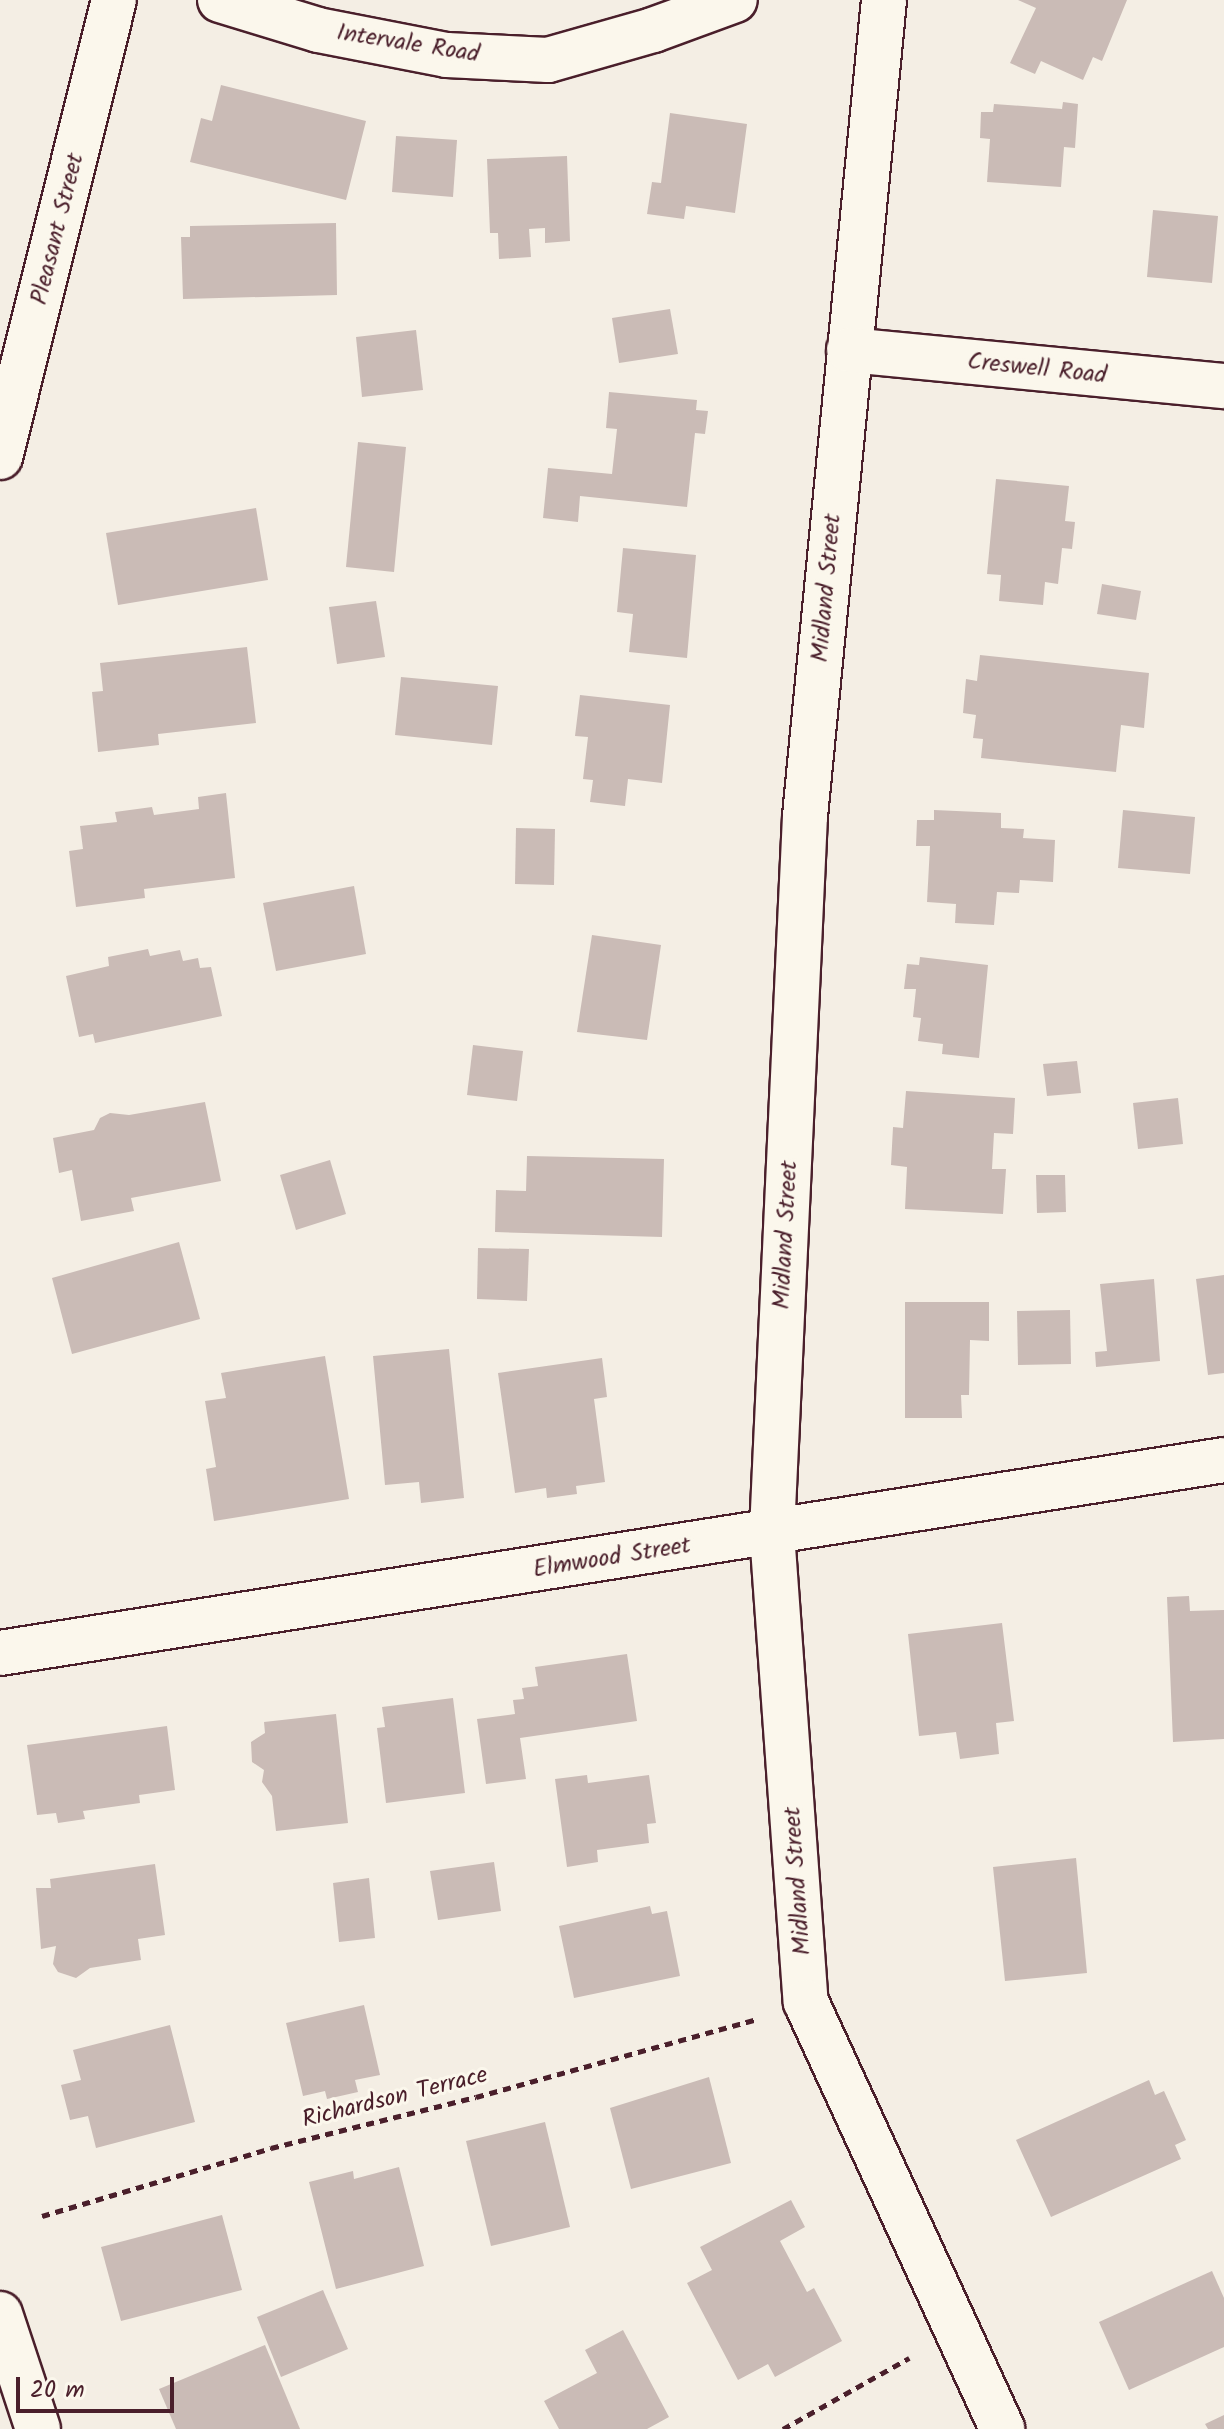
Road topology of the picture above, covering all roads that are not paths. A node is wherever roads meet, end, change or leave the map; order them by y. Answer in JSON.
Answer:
{"nodes":[{"id":1,"x":114,"y":0,"type":"edge"},
{"id":2,"x":220,"y":0,"type":"edge"},
{"id":3,"x":735,"y":0,"type":"edge"},
{"id":4,"x":884,"y":0,"type":"edge"},
{"id":5,"x":849,"y":350,"type":"junction"},
{"id":6,"x":1224,"y":386,"type":"edge"},
{"id":7,"x":0,"y":457,"type":"edge"},
{"id":8,"x":1224,"y":1460,"type":"edge"},
{"id":9,"x":772,"y":1533,"type":"junction"},
{"id":10,"x":0,"y":1653,"type":"edge"},
{"id":11,"x":0,"y":2314,"type":"edge"},
{"id":12,"x":38,"y":2429,"type":"edge"},
{"id":13,"x":1002,"y":2429,"type":"edge"}],
"edges":[{"from":1,"to":7,"type":"street","name":"Pleasant Street"},
{"from":2,"to":3,"type":"street","name":"Intervale Road"},
{"from":4,"to":5,"type":"street","name":"Midland Street"},
{"from":5,"to":6,"type":"street","name":"Creswell Road"},
{"from":5,"to":9,"type":"street","name":"Midland Street"},
{"from":8,"to":9,"type":"street","name":"Elmwood Street"},
{"from":9,"to":10,"type":"street","name":"Elmwood Street"},
{"from":9,"to":13,"type":"street","name":"Midland Street"},
{"from":11,"to":12,"type":"street"}]}
